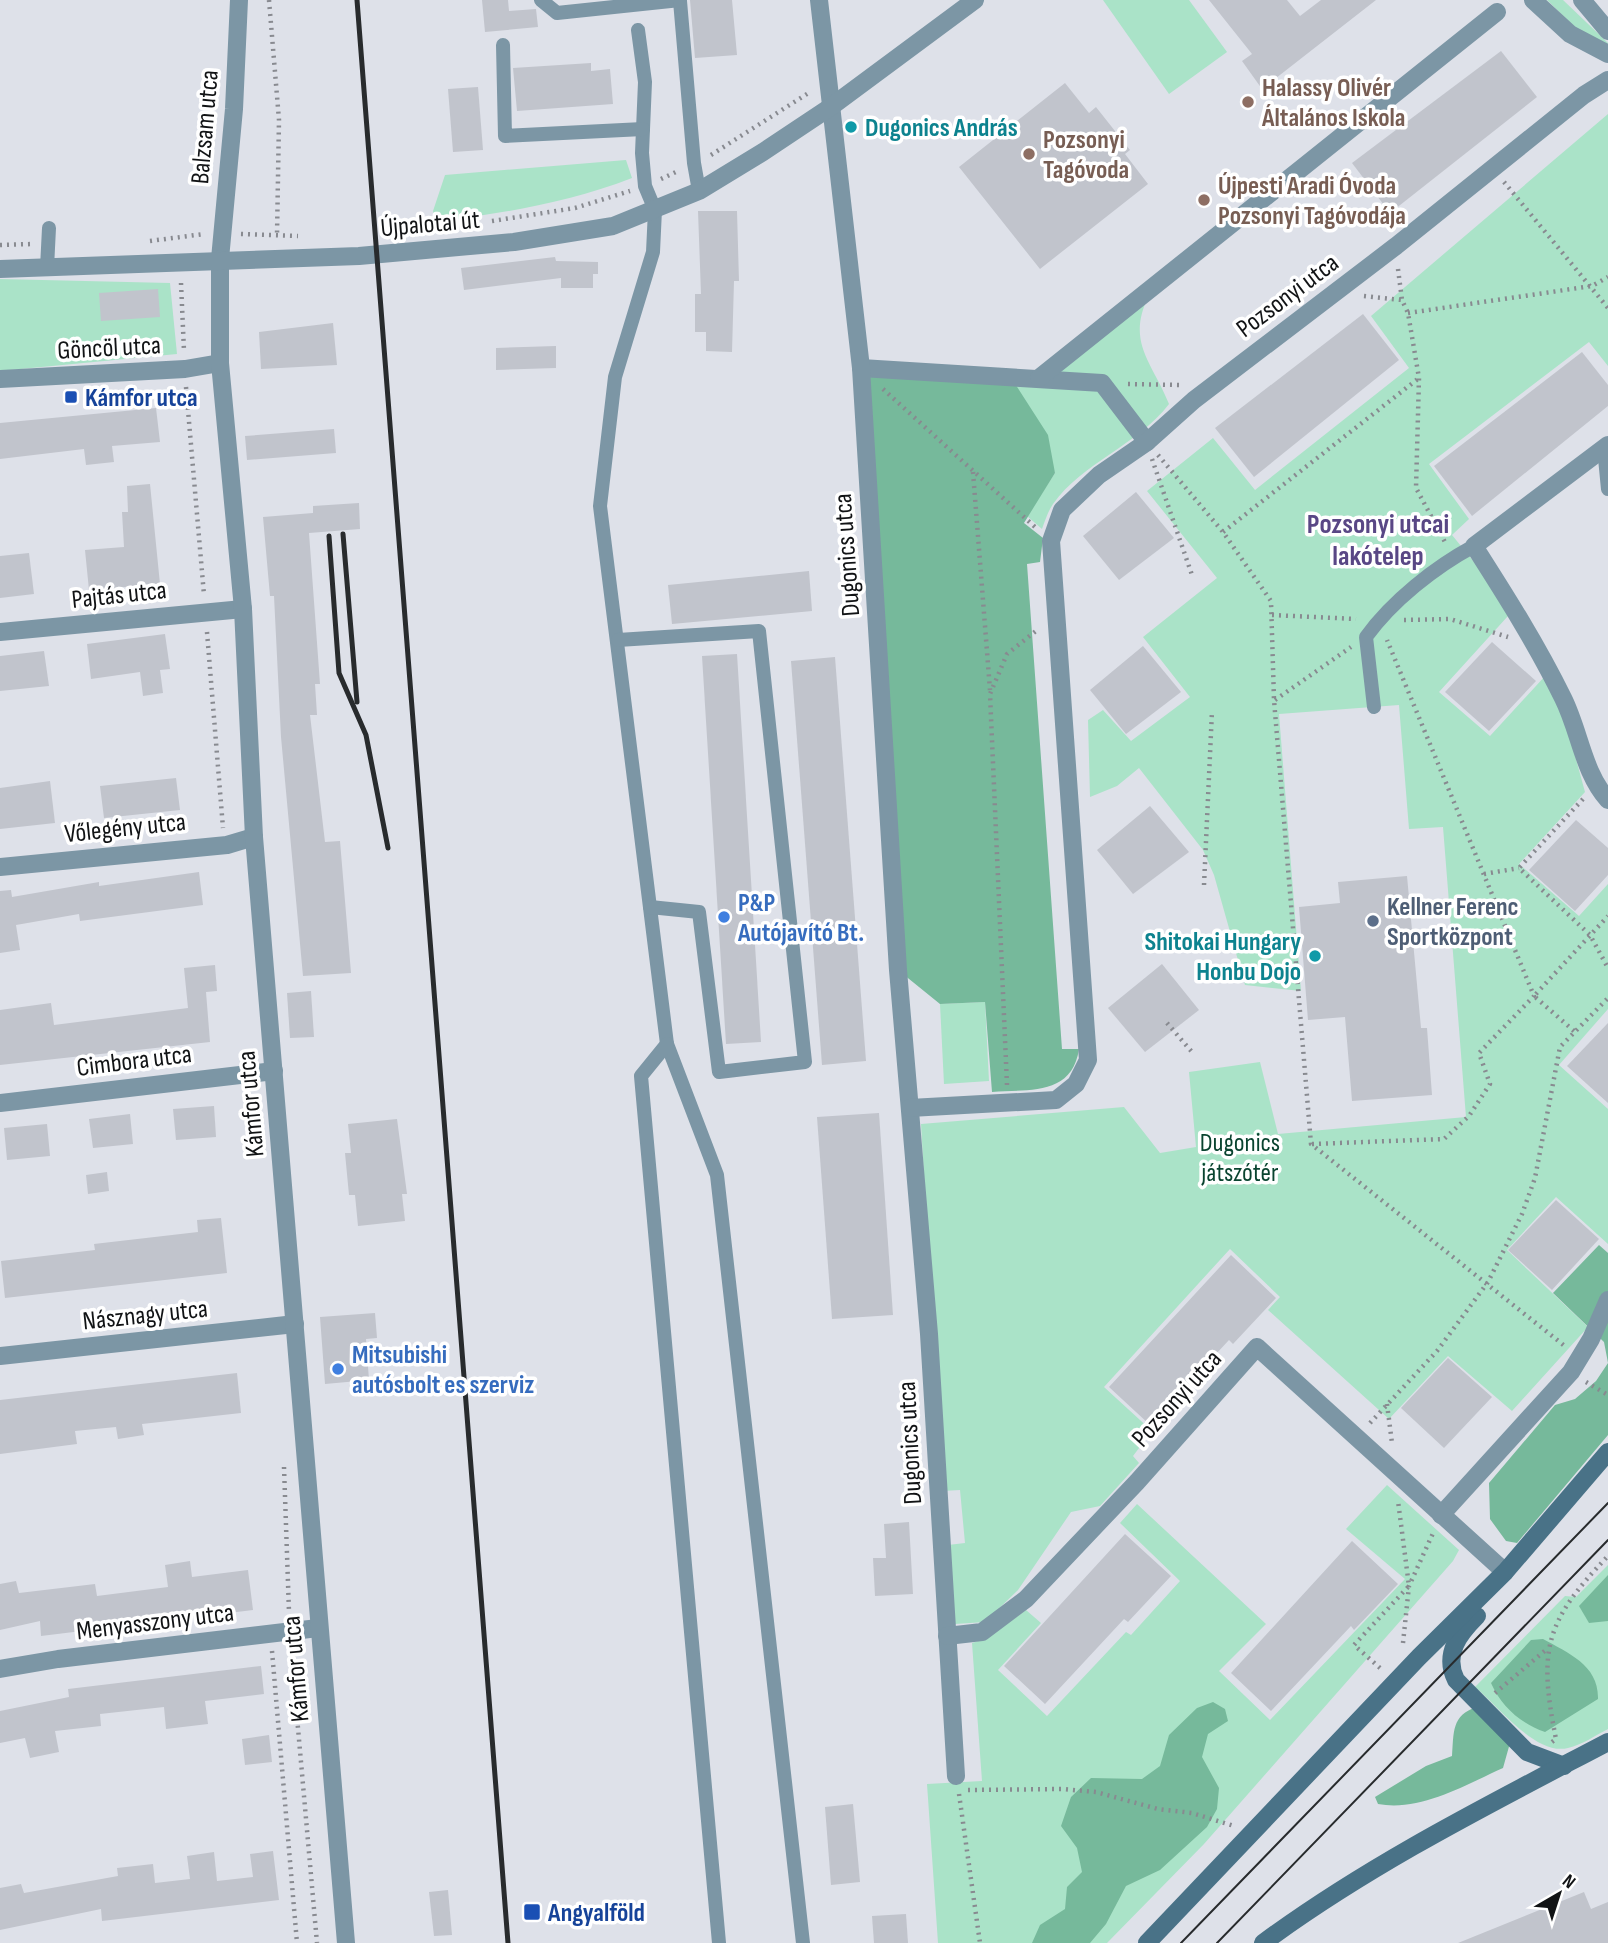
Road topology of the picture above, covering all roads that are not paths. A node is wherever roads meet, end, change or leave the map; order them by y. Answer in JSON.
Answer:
{"nodes":[{"id":1,"x":239,"y":0,"type":"edge"},
{"id":2,"x":541,"y":0,"type":"edge"},
{"id":3,"x":819,"y":0,"type":"edge"},
{"id":4,"x":975,"y":0,"type":"edge"},
{"id":5,"x":1532,"y":0,"type":"edge"},
{"id":6,"x":1582,"y":0,"type":"edge"},
{"id":7,"x":680,"y":1,"type":"edge"},
{"id":8,"x":1497,"y":12,"type":"dead end"},
{"id":9,"x":638,"y":30,"type":"dead end"},
{"id":10,"x":1608,"y":31,"type":"edge"},
{"id":11,"x":503,"y":45,"type":"dead end"},
{"id":12,"x":1608,"y":54,"type":"edge"},
{"id":13,"x":1608,"y":80,"type":"edge"},
{"id":14,"x":832,"y":106,"type":"junction"},
{"id":15,"x":643,"y":129,"type":"junction"},
{"id":16,"x":699,"y":191,"type":"junction"},
{"id":17,"x":654,"y":210,"type":"junction"},
{"id":18,"x":49,"y":228,"type":"dead end"},
{"id":19,"x":220,"y":259,"type":"junction"},
{"id":20,"x":47,"y":268,"type":"junction"},
{"id":21,"x":0,"y":270,"type":"edge"},
{"id":22,"x":220,"y":363,"type":"junction"},
{"id":23,"x":861,"y":368,"type":"junction"},
{"id":24,"x":1039,"y":378,"type":"junction"},
{"id":25,"x":0,"y":379,"type":"edge"},
{"id":26,"x":1146,"y":442,"type":"junction"},
{"id":27,"x":1606,"y":446,"type":"edge"},
{"id":28,"x":1608,"y":489,"type":"edge"},
{"id":29,"x":1474,"y":546,"type":"junction"},
{"id":30,"x":243,"y":609,"type":"junction"},
{"id":31,"x":0,"y":632,"type":"edge"},
{"id":32,"x":618,"y":639,"type":"junction"},
{"id":33,"x":1374,"y":707,"type":"dead end"},
{"id":34,"x":1608,"y":800,"type":"edge"},
{"id":35,"x":254,"y":837,"type":"junction"},
{"id":36,"x":0,"y":867,"type":"edge"},
{"id":37,"x":650,"y":907,"type":"junction"},
{"id":38,"x":667,"y":1044,"type":"junction"},
{"id":39,"x":274,"y":1071,"type":"junction"},
{"id":40,"x":0,"y":1103,"type":"edge"},
{"id":41,"x":910,"y":1108,"type":"junction"},
{"id":42,"x":1608,"y":1300,"type":"edge"},
{"id":43,"x":295,"y":1324,"type":"junction"},
{"id":44,"x":0,"y":1356,"type":"edge"},
{"id":45,"x":1608,"y":1452,"type":"edge"},
{"id":46,"x":1441,"y":1515,"type":"junction"},
{"id":47,"x":1505,"y":1572,"type":"junction"},
{"id":48,"x":318,"y":1628,"type":"junction"},
{"id":49,"x":947,"y":1636,"type":"junction"},
{"id":50,"x":0,"y":1669,"type":"edge"},
{"id":51,"x":1608,"y":1742,"type":"edge"},
{"id":52,"x":1564,"y":1766,"type":"junction"},
{"id":53,"x":956,"y":1776,"type":"road end"},
{"id":54,"x":346,"y":1943,"type":"edge"},
{"id":55,"x":719,"y":1943,"type":"edge"},
{"id":56,"x":803,"y":1943,"type":"edge"},
{"id":57,"x":1147,"y":1943,"type":"edge"},
{"id":58,"x":1263,"y":1943,"type":"edge"}],
"edges":[{"from":1,"to":19,"type":"street","name":"Balzsam utca"},
{"from":2,"to":7,"type":"lane"},
{"from":3,"to":14,"type":"street","name":"Dugonics utca"},
{"from":4,"to":14,"type":"street","name":"Újpalotai út"},
{"from":5,"to":12,"type":"street"},
{"from":6,"to":10,"type":"street"},
{"from":7,"to":16,"type":"lane"},
{"from":8,"to":24,"type":"street"},
{"from":9,"to":15,"type":"lane"},
{"from":11,"to":15,"type":"lane"},
{"from":13,"to":26,"type":"street","name":"Pozsonyi utca"},
{"from":14,"to":16,"type":"street","name":"Újpalotai út"},
{"from":14,"to":23,"type":"street","name":"Dugonics utca"},
{"from":15,"to":17,"type":"lane"},
{"from":16,"to":17,"type":"street","name":"Újpalotai út"},
{"from":17,"to":19,"type":"street","name":"Újpalotai út"},
{"from":17,"to":32,"type":"lane"},
{"from":18,"to":20,"type":"lane"},
{"from":19,"to":20,"type":"street","name":"Újpalotai út"},
{"from":19,"to":22,"type":"street","name":"Kámfor utca"},
{"from":20,"to":21,"type":"street","name":"Újpalotai út"},
{"from":22,"to":25,"type":"street","name":"Göncöl utca"},
{"from":22,"to":30,"type":"street","name":"Kámfor utca"},
{"from":23,"to":24,"type":"street"},
{"from":23,"to":41,"type":"street","name":"Dugonics utca"},
{"from":24,"to":26,"type":"street"},
{"from":26,"to":41,"type":"street","name":"Pozsonyi utca"},
{"from":27,"to":28,"type":"lane"},
{"from":27,"to":29,"type":"street"},
{"from":29,"to":33,"type":"lane"},
{"from":29,"to":34,"type":"street"},
{"from":30,"to":31,"type":"street","name":"Pajtás utca"},
{"from":30,"to":35,"type":"street","name":"Kámfor utca"},
{"from":32,"to":37,"type":"lane"},
{"from":32,"to":37,"type":"lane"},
{"from":35,"to":36,"type":"street","name":"Vőlegény utca"},
{"from":35,"to":39,"type":"street","name":"Kámfor utca"},
{"from":37,"to":38,"type":"lane"},
{"from":38,"to":55,"type":"lane"},
{"from":38,"to":56,"type":"lane"},
{"from":39,"to":40,"type":"street","name":"Cimbora utca"},
{"from":39,"to":43,"type":"street","name":"Kámfor utca"},
{"from":41,"to":49,"type":"street","name":"Dugonics utca"},
{"from":42,"to":46,"type":"street"},
{"from":43,"to":44,"type":"street","name":"Násznagy utca"},
{"from":43,"to":48,"type":"street","name":"Kámfor utca"},
{"from":45,"to":47,"type":"main road"},
{"from":46,"to":47,"type":"street","name":"Pozsonyi utca"},
{"from":46,"to":49,"type":"street","name":"Pozsonyi utca"},
{"from":47,"to":52,"type":"main road"},
{"from":47,"to":57,"type":"main road"},
{"from":48,"to":50,"type":"street","name":"Menyasszony utca"},
{"from":48,"to":54,"type":"street","name":"Kámfor utca"},
{"from":49,"to":53,"type":"street","name":"Dugonics utca"},
{"from":51,"to":52,"type":"main road"},
{"from":52,"to":58,"type":"main road"}]}
